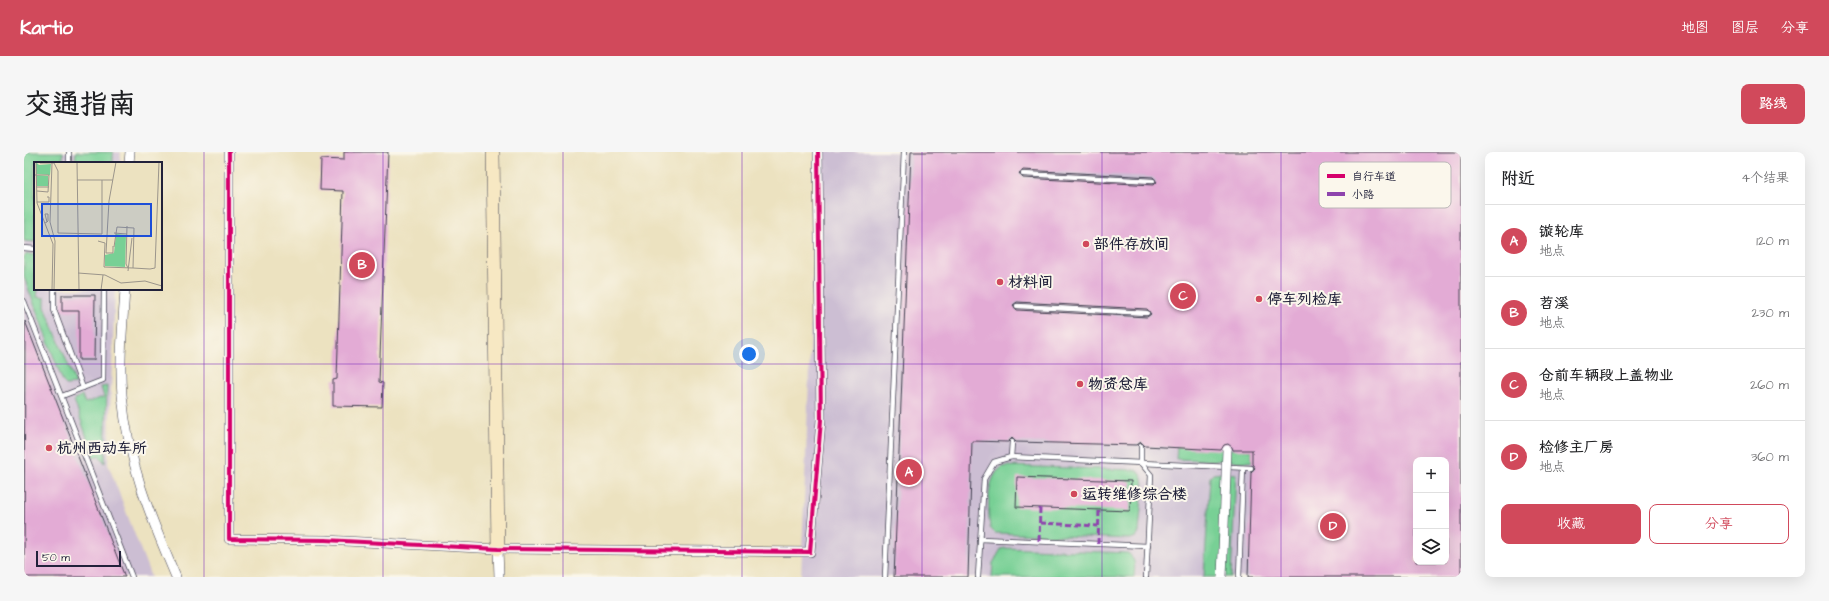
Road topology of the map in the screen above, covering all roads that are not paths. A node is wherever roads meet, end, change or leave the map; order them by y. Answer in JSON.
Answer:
{"nodes":[{"id":1,"x":229,"y":152,"type":"edge"},
{"id":2,"x":493,"y":152,"type":"edge"},
{"id":3,"x":818,"y":152,"type":"edge"},
{"id":4,"x":904,"y":152,"type":"edge"},
{"id":5,"x":1023,"y":174,"type":"dead end"},
{"id":6,"x":1153,"y":181,"type":"dead end"},
{"id":7,"x":24,"y":248,"type":"edge"},
{"id":8,"x":34,"y":249,"type":"edge"},
{"id":9,"x":54,"y":290,"type":"edge"},
{"id":10,"x":104,"y":290,"type":"edge"},
{"id":11,"x":125,"y":290,"type":"edge"},
{"id":12,"x":24,"y":301,"type":"edge"},
{"id":13,"x":1017,"y":306,"type":"dead end"},
{"id":14,"x":1147,"y":312,"type":"dead end"},
{"id":15,"x":83,"y":388,"type":"junction"},
{"id":16,"x":62,"y":396,"type":"junction"},
{"id":17,"x":1012,"y":442,"type":"dead end"},
{"id":18,"x":1141,"y":446,"type":"dead end"},
{"id":19,"x":1227,"y":450,"type":"dead end"},
{"id":20,"x":1011,"y":457,"type":"junction"},
{"id":21,"x":1141,"y":463,"type":"junction"},
{"id":22,"x":1243,"y":468,"type":"junction"},
{"id":23,"x":1251,"y":468,"type":"dead end"},
{"id":24,"x":980,"y":539,"type":"junction"},
{"id":25,"x":1148,"y":546,"type":"junction"},
{"id":26,"x":498,"y":549,"type":"junction"},
{"id":27,"x":132,"y":577,"type":"edge"},
{"id":28,"x":176,"y":577,"type":"edge"},
{"id":29,"x":499,"y":577,"type":"edge"},
{"id":30,"x":885,"y":577,"type":"edge"},
{"id":31,"x":978,"y":577,"type":"edge"},
{"id":32,"x":1146,"y":577,"type":"edge"},
{"id":33,"x":1222,"y":577,"type":"edge"},
{"id":34,"x":1239,"y":577,"type":"edge"}],
"edges":[{"from":1,"to":26,"type":"street"},
{"from":2,"to":26,"type":"street"},
{"from":3,"to":26,"type":"street"},
{"from":4,"to":30,"type":"lane"},
{"from":5,"to":6,"type":"lane"},
{"from":7,"to":8,"type":"lane"},
{"from":9,"to":15,"type":"lane"},
{"from":10,"to":15,"type":"lane"},
{"from":11,"to":28,"type":"street"},
{"from":12,"to":16,"type":"lane"},
{"from":13,"to":14,"type":"lane"},
{"from":15,"to":16,"type":"lane"},
{"from":16,"to":27,"type":"lane"},
{"from":17,"to":20,"type":"lane"},
{"from":18,"to":21,"type":"lane"},
{"from":19,"to":33,"type":"street","bridge":true},
{"from":20,"to":21,"type":"lane"},
{"from":20,"to":24,"type":"lane"},
{"from":21,"to":22,"type":"lane"},
{"from":21,"to":25,"type":"lane"},
{"from":22,"to":23,"type":"lane"},
{"from":22,"to":34,"type":"lane"},
{"from":24,"to":25,"type":"lane"},
{"from":24,"to":31,"type":"lane"},
{"from":25,"to":32,"type":"lane"},
{"from":26,"to":29,"type":"street"}]}
